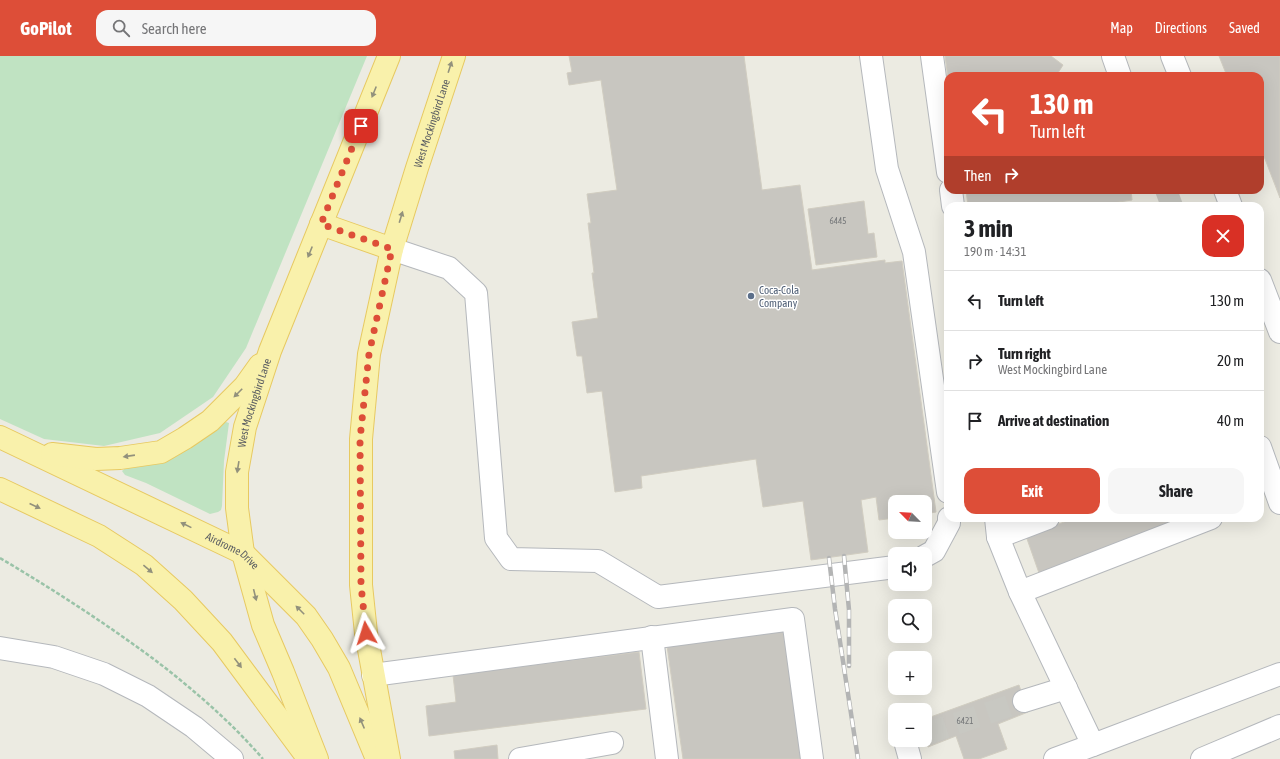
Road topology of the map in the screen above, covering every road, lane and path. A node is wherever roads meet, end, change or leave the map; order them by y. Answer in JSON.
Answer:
{"nodes":[{"id":1,"x":389,"y":56,"type":"edge"},
{"id":2,"x":454,"y":56,"type":"edge"},
{"id":3,"x":871,"y":56,"type":"edge"},
{"id":4,"x":932,"y":56,"type":"edge"},
{"id":5,"x":1112,"y":56,"type":"edge"},
{"id":6,"x":1172,"y":56,"type":"edge"},
{"id":7,"x":1118,"y":72,"type":"edge"},
{"id":8,"x":1178,"y":72,"type":"edge"},
{"id":9,"x":944,"y":133,"type":"edge"},
{"id":10,"x":321,"y":224,"type":"junction"},
{"id":11,"x":392,"y":249,"type":"junction"},
{"id":12,"x":1264,"y":290,"type":"edge"},
{"id":13,"x":1280,"y":332,"type":"edge"},
{"id":14,"x":270,"y":351,"type":"junction"},
{"id":15,"x":0,"y":437,"type":"edge"},
{"id":16,"x":30,"y":451,"type":"junction"},
{"id":17,"x":944,"y":464,"type":"edge"},
{"id":18,"x":1264,"y":464,"type":"edge"},
{"id":19,"x":0,"y":489,"type":"edge"},
{"id":20,"x":1272,"y":498,"type":"edge"},
{"id":21,"x":949,"y":522,"type":"edge"},
{"id":22,"x":1028,"y":522,"type":"edge"},
{"id":23,"x":1201,"y":522,"type":"edge"},
{"id":24,"x":997,"y":528,"type":"edge"},
{"id":25,"x":932,"y":552,"type":"edge"},
{"id":26,"x":243,"y":553,"type":"junction"},
{"id":27,"x":0,"y":558,"type":"edge"},
{"id":28,"x":888,"y":568,"type":"edge"},
{"id":29,"x":1020,"y":592,"type":"junction"},
{"id":30,"x":652,"y":638,"type":"junction"},
{"id":31,"x":0,"y":648,"type":"edge"},
{"id":32,"x":1280,"y":674,"type":"edge"},
{"id":33,"x":373,"y":675,"type":"junction"},
{"id":34,"x":1066,"y":688,"type":"junction"},
{"id":35,"x":1024,"y":701,"type":"tunnel mouth"},
{"id":36,"x":1280,"y":726,"type":"edge"},
{"id":37,"x":612,"y":743,"type":"dead end"},
{"id":38,"x":907,"y":747,"type":"edge"},
{"id":39,"x":1102,"y":749,"type":"edge"},
{"id":40,"x":232,"y":759,"type":"edge"},
{"id":41,"x":263,"y":759,"type":"edge"},
{"id":42,"x":308,"y":759,"type":"edge"},
{"id":43,"x":317,"y":759,"type":"edge"},
{"id":44,"x":377,"y":759,"type":"edge"},
{"id":45,"x":389,"y":759,"type":"edge"},
{"id":46,"x":526,"y":759,"type":"edge"},
{"id":47,"x":667,"y":759,"type":"edge"},
{"id":48,"x":812,"y":759,"type":"edge"},
{"id":49,"x":910,"y":759,"type":"edge"},
{"id":50,"x":1054,"y":759,"type":"edge"},
{"id":51,"x":1202,"y":759,"type":"edge"}],
"edges":[{"from":1,"to":10,"type":"main road","name":"West Mockingbird Lane","one_way":true},
{"from":11,"to":2,"type":"main road","name":"West Mockingbird Lane","one_way":true},
{"from":3,"to":17,"type":"street"},
{"from":4,"to":9,"type":"street"},
{"from":5,"to":7,"type":"street"},
{"from":6,"to":8,"type":"street"},
{"from":10,"to":11,"type":"main road"},
{"from":10,"to":14,"type":"main road","name":"West Mockingbird Lane","one_way":true},
{"from":11,"to":28,"type":"street"},
{"from":11,"to":33,"type":"main road","name":"West Mockingbird Lane"},
{"from":12,"to":13,"type":"street"},
{"from":14,"to":16,"type":"main road","one_way":true},
{"from":14,"to":26,"type":"main road","name":"West Mockingbird Lane","one_way":true},
{"from":15,"to":16,"type":"main road","name":"Airdrome Drive"},
{"from":26,"to":16,"type":"main road","name":"Airdrome Drive","one_way":true},
{"from":18,"to":20,"type":"street"},
{"from":19,"to":42,"type":"main road","one_way":true},
{"from":21,"to":25,"type":"street"},
{"from":22,"to":24,"type":"street"},
{"from":23,"to":29,"type":"street"},
{"from":24,"to":29,"type":"street"},
{"from":26,"to":43,"type":"main road","name":"West Mockingbird Lane","one_way":true},
{"from":44,"to":26,"type":"main road","name":"Airdrome Drive","one_way":true},
{"from":27,"to":41,"type":"path"},
{"from":29,"to":34,"type":"street"},
{"from":30,"to":33,"type":"street"},
{"from":30,"to":47,"type":"street"},
{"from":30,"to":48,"type":"street"},
{"from":31,"to":40,"type":"street"},
{"from":32,"to":39,"type":"street"},
{"from":33,"to":45,"type":"main road","name":"West Mockingbird Lane"},
{"from":34,"to":35,"type":"street"},
{"from":34,"to":39,"type":"street"},
{"from":36,"to":51,"type":"street"},
{"from":37,"to":46,"type":"street"},
{"from":38,"to":49,"type":"street"},
{"from":39,"to":50,"type":"street"}]}
